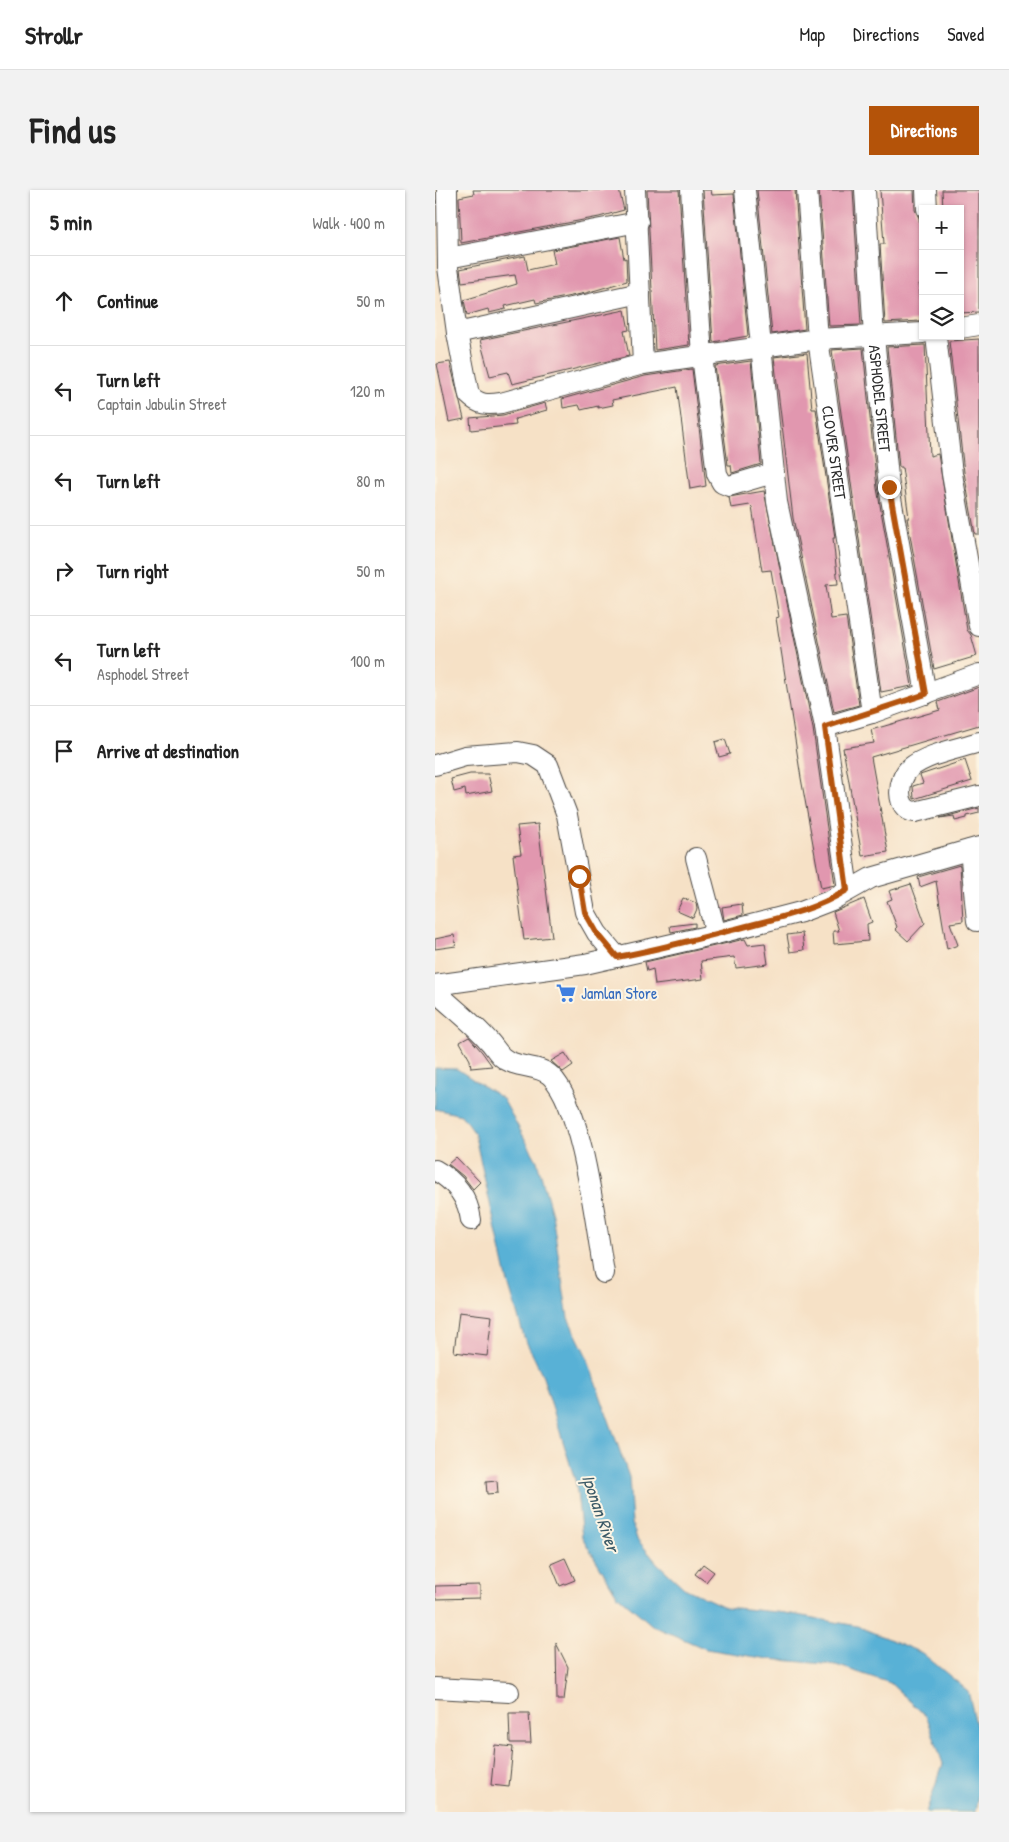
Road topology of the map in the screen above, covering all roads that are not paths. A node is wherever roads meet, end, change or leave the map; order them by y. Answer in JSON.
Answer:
{"nodes":[{"id":1,"x":447,"y":190,"type":"edge"},
{"id":2,"x":635,"y":190,"type":"edge"},
{"id":3,"x":691,"y":190,"type":"edge"},
{"id":4,"x":745,"y":190,"type":"edge"},
{"id":5,"x":807,"y":190,"type":"edge"},
{"id":6,"x":865,"y":190,"type":"edge"},
{"id":7,"x":926,"y":190,"type":"edge"},
{"id":8,"x":927,"y":205,"type":"edge"},
{"id":9,"x":638,"y":222,"type":"junction"},
{"id":10,"x":448,"y":258,"type":"junction"},
{"id":11,"x":640,"y":294,"type":"junction"},
{"id":12,"x":979,"y":325,"type":"edge"},
{"id":13,"x":964,"y":327,"type":"edge"},
{"id":14,"x":457,"y":332,"type":"junction"},
{"id":15,"x":919,"y":333,"type":"edge"},
{"id":16,"x":873,"y":337,"type":"junction"},
{"id":17,"x":818,"y":339,"type":"junction"},
{"id":18,"x":936,"y":340,"type":"edge"},
{"id":19,"x":759,"y":347,"type":"junction"},
{"id":20,"x":702,"y":356,"type":"junction"},
{"id":21,"x":643,"y":364,"type":"junction"},
{"id":22,"x":773,"y":473,"type":"junction"},
{"id":23,"x":979,"y":626,"type":"edge"},
{"id":24,"x":979,"y":674,"type":"edge"},
{"id":25,"x":926,"y":694,"type":"junction"},
{"id":26,"x":871,"y":713,"type":"junction"},
{"id":27,"x":825,"y":727,"type":"junction"},
{"id":28,"x":979,"y":742,"type":"edge"},
{"id":29,"x":435,"y":765,"type":"edge"},
{"id":30,"x":979,"y":796,"type":"edge"},
{"id":31,"x":974,"y":848,"type":"edge"},
{"id":32,"x":697,"y":858,"type":"dead end"},
{"id":33,"x":847,"y":890,"type":"junction"},
{"id":34,"x":977,"y":921,"type":"dead end"},
{"id":35,"x":715,"y":934,"type":"junction"},
{"id":36,"x":617,"y":957,"type":"junction"},
{"id":37,"x":435,"y":985,"type":"edge"},
{"id":38,"x":435,"y":991,"type":"edge"},
{"id":39,"x":435,"y":1170,"type":"edge"},
{"id":40,"x":471,"y":1220,"type":"dead end"},
{"id":41,"x":604,"y":1273,"type":"dead end"},
{"id":42,"x":435,"y":1688,"type":"edge"},
{"id":43,"x":509,"y":1692,"type":"dead end"}],
"edges":[{"from":1,"to":10,"type":"street"},
{"from":2,"to":9,"type":"street"},
{"from":3,"to":20,"type":"street"},
{"from":4,"to":19,"type":"street"},
{"from":5,"to":17,"type":"street","name":"CLOVER STREET"},
{"from":6,"to":16,"type":"street","name":"ASPHODEL STREET"},
{"from":7,"to":8,"type":"street"},
{"from":9,"to":10,"type":"street"},
{"from":9,"to":11,"type":"street"},
{"from":10,"to":14,"type":"street"},
{"from":11,"to":14,"type":"street"},
{"from":11,"to":21,"type":"street"},
{"from":12,"to":13,"type":"street"},
{"from":14,"to":21,"type":"street"},
{"from":15,"to":16,"type":"street"},
{"from":16,"to":17,"type":"street"},
{"from":16,"to":25,"type":"street","name":"ASPHODEL STREET"},
{"from":17,"to":19,"type":"street"},
{"from":17,"to":26,"type":"street","name":"CLOVER STREET"},
{"from":18,"to":23,"type":"street"},
{"from":19,"to":20,"type":"street"},
{"from":19,"to":22,"type":"street"},
{"from":20,"to":21,"type":"street"},
{"from":20,"to":22,"type":"street"},
{"from":22,"to":27,"type":"street"},
{"from":24,"to":25,"type":"street"},
{"from":25,"to":26,"type":"street"},
{"from":26,"to":27,"type":"street"},
{"from":27,"to":33,"type":"street"},
{"from":28,"to":30,"type":"street"},
{"from":29,"to":36,"type":"street"},
{"from":31,"to":33,"type":"street"},
{"from":31,"to":34,"type":"street"},
{"from":32,"to":35,"type":"street"},
{"from":33,"to":35,"type":"street"},
{"from":35,"to":36,"type":"street"},
{"from":36,"to":37,"type":"street"},
{"from":38,"to":41,"type":"street"},
{"from":39,"to":40,"type":"street"},
{"from":42,"to":43,"type":"street"}]}
